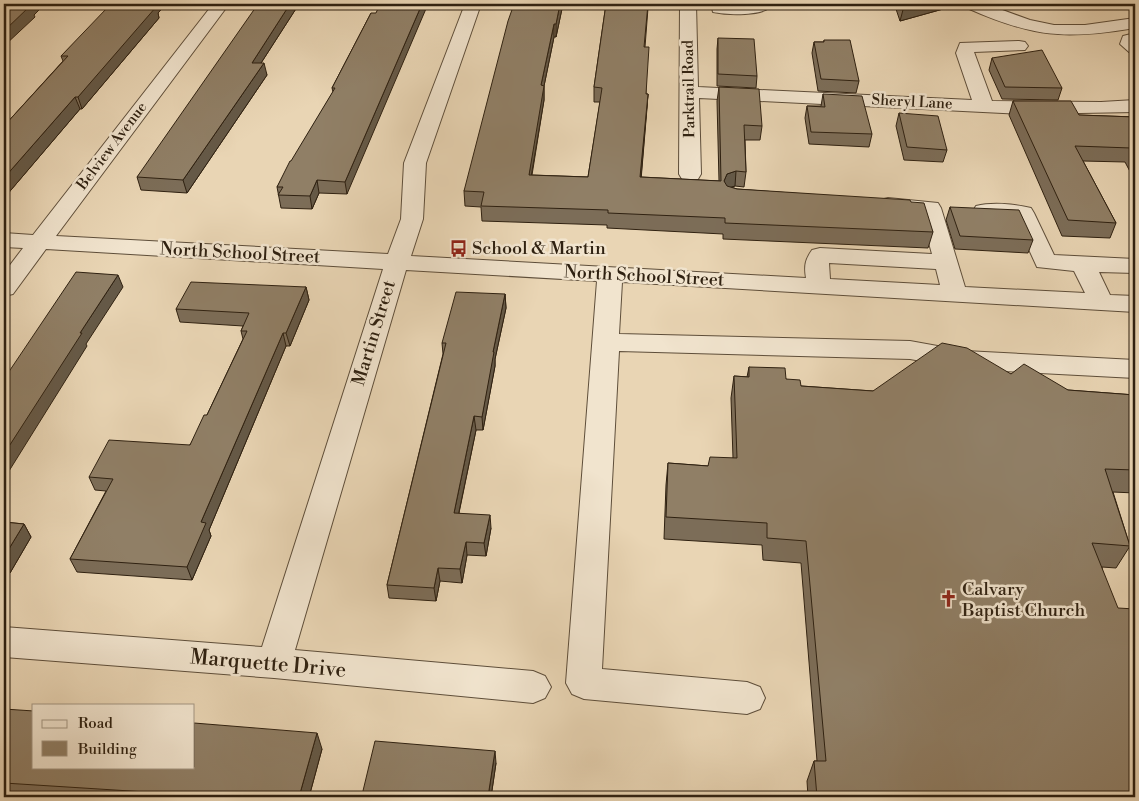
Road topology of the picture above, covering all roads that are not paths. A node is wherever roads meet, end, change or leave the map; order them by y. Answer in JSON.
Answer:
{"nodes":[{"id":1,"x":221,"y":4,"type":"edge"},
{"id":2,"x":473,"y":4,"type":"edge"},
{"id":3,"x":688,"y":4,"type":"edge"},
{"id":4,"x":719,"y":4,"type":"edge"},
{"id":5,"x":765,"y":4,"type":"edge"},
{"id":6,"x":973,"y":4,"type":"edge"},
{"id":7,"x":1135,"y":23,"type":"edge"},
{"id":8,"x":1135,"y":38,"type":"edge"},
{"id":9,"x":1019,"y":46,"type":"dead end"},
{"id":10,"x":1135,"y":48,"type":"edge"},
{"id":11,"x":688,"y":92,"type":"junction"},
{"id":12,"x":984,"y":106,"type":"junction"},
{"id":13,"x":1135,"y":106,"type":"edge"},
{"id":14,"x":690,"y":174,"type":"dead end"},
{"id":15,"x":871,"y":204,"type":"edge"},
{"id":16,"x":948,"y":209,"type":"junction"},
{"id":17,"x":4,"y":240,"type":"edge"},
{"id":18,"x":39,"y":242,"type":"junction"},
{"id":19,"x":396,"y":261,"type":"junction"},
{"id":20,"x":944,"y":262,"type":"junction"},
{"id":21,"x":1083,"y":264,"type":"junction"},
{"id":22,"x":1135,"y":266,"type":"edge"},
{"id":23,"x":610,"y":274,"type":"junction"},
{"id":24,"x":819,"y":286,"type":"junction"},
{"id":25,"x":4,"y":288,"type":"edge"},
{"id":26,"x":955,"y":294,"type":"junction"},
{"id":27,"x":1101,"y":302,"type":"junction"},
{"id":28,"x":1135,"y":304,"type":"edge"},
{"id":29,"x":606,"y":342,"type":"junction"},
{"id":30,"x":1135,"y":369,"type":"edge"},
{"id":31,"x":4,"y":642,"type":"edge"},
{"id":32,"x":274,"y":664,"type":"junction"},
{"id":33,"x":533,"y":687,"type":"dead end"},
{"id":34,"x":747,"y":698,"type":"dead end"}],
"edges":[{"from":1,"to":18,"type":"street","name":"Belview Avenue"},
{"from":2,"to":19,"type":"street","name":"Martin Street"},
{"from":3,"to":11,"type":"street","name":"Parktrail Road"},
{"from":4,"to":5,"type":"street"},
{"from":6,"to":7,"type":"street"},
{"from":8,"to":10,"type":"street"},
{"from":9,"to":12,"type":"street"},
{"from":11,"to":12,"type":"street","name":"Sheryl Lane"},
{"from":11,"to":14,"type":"street","name":"Parktrail Road"},
{"from":12,"to":13,"type":"street","name":"Sheryl Lane"},
{"from":15,"to":16,"type":"street"},
{"from":16,"to":20,"type":"street"},
{"from":16,"to":21,"type":"street"},
{"from":17,"to":18,"type":"street","name":"North School Street"},
{"from":18,"to":19,"type":"street","name":"North School Street"},
{"from":18,"to":25,"type":"street","name":"Belview Avenue"},
{"from":19,"to":23,"type":"street","name":"North School Street"},
{"from":19,"to":32,"type":"street","name":"Martin Street"},
{"from":20,"to":24,"type":"street"},
{"from":20,"to":26,"type":"street"},
{"from":21,"to":22,"type":"street"},
{"from":21,"to":27,"type":"street"},
{"from":23,"to":24,"type":"street","name":"North School Street"},
{"from":23,"to":29,"type":"street"},
{"from":24,"to":26,"type":"street","name":"North School Street"},
{"from":26,"to":27,"type":"street","name":"North School Street"},
{"from":27,"to":28,"type":"street","name":"North School Street"},
{"from":29,"to":30,"type":"street"},
{"from":29,"to":34,"type":"street"},
{"from":31,"to":32,"type":"street","name":"Marquette Drive"},
{"from":32,"to":33,"type":"street","name":"Marquette Drive"}]}
